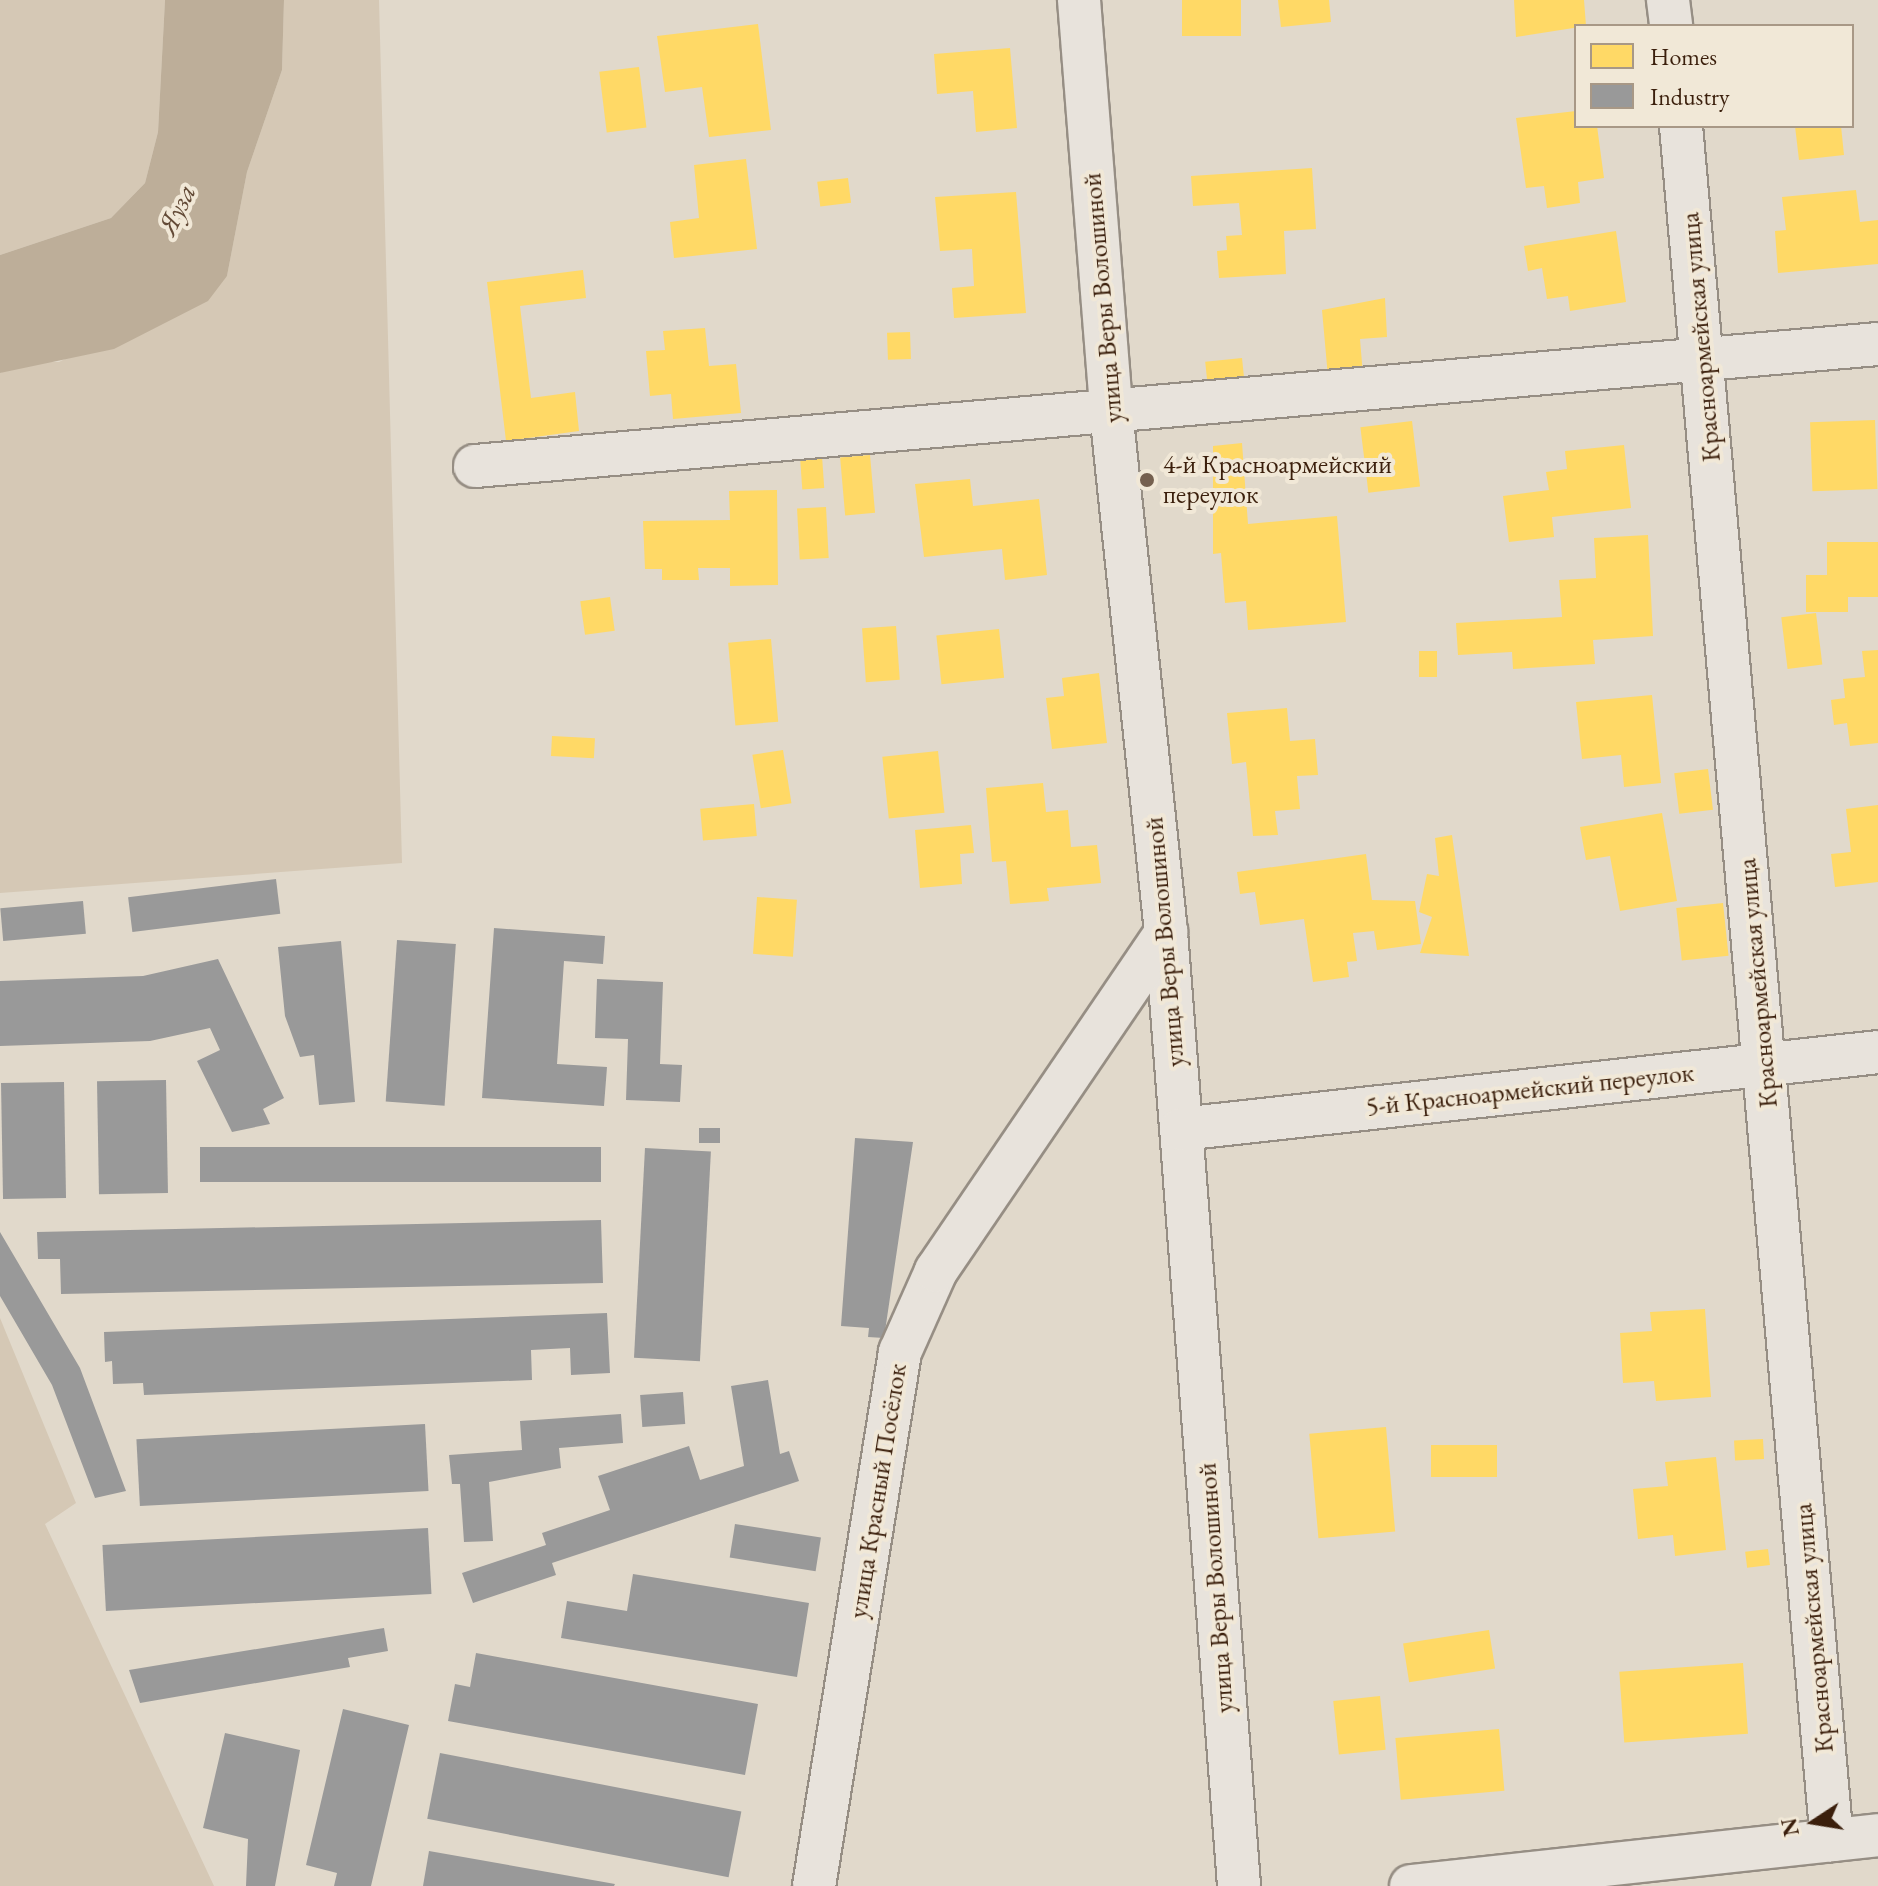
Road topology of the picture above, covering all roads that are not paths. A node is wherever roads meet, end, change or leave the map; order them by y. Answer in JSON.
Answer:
{"nodes":[{"id":1,"x":1079,"y":0,"type":"edge"},
{"id":2,"x":1668,"y":0,"type":"edge"},
{"id":3,"x":1671,"y":24,"type":"edge"},
{"id":4,"x":1681,"y":128,"type":"edge"},
{"id":5,"x":1878,"y":344,"type":"edge"},
{"id":6,"x":1704,"y":359,"type":"junction"},
{"id":7,"x":1111,"y":411,"type":"junction"},
{"id":8,"x":475,"y":466,"type":"dead end"},
{"id":9,"x":1166,"y":932,"type":"junction"},
{"id":10,"x":1878,"y":1052,"type":"edge"},
{"id":11,"x":1765,"y":1064,"type":"junction"},
{"id":12,"x":1181,"y":1129,"type":"junction"},
{"id":13,"x":1878,"y":1835,"type":"edge"},
{"id":14,"x":1832,"y":1840,"type":"junction"},
{"id":15,"x":814,"y":1886,"type":"edge"},
{"id":16,"x":1239,"y":1886,"type":"edge"},
{"id":17,"x":1411,"y":1886,"type":"edge"}],
"edges":[{"from":1,"to":7,"type":"street","name":"улица Веры Волошиной"},
{"from":2,"to":3,"type":"street"},
{"from":4,"to":6,"type":"street","name":"Красноармейская улица"},
{"from":5,"to":6,"type":"street"},
{"from":6,"to":7,"type":"street"},
{"from":6,"to":11,"type":"street","name":"Красноармейская улица"},
{"from":7,"to":8,"type":"street"},
{"from":7,"to":9,"type":"street","name":"улица Веры Волошиной"},
{"from":9,"to":12,"type":"street","name":"улица Веры Волошиной"},
{"from":9,"to":15,"type":"street","name":"улица Красный Посёлок"},
{"from":10,"to":11,"type":"street","name":"5-й Красноармейский переулок"},
{"from":11,"to":12,"type":"street","name":"5-й Красноармейский переулок"},
{"from":11,"to":14,"type":"street","name":"Красноармейская улица"},
{"from":12,"to":16,"type":"street","name":"улица Веры Волошиной"},
{"from":13,"to":14,"type":"street"},
{"from":14,"to":17,"type":"street"}]}
